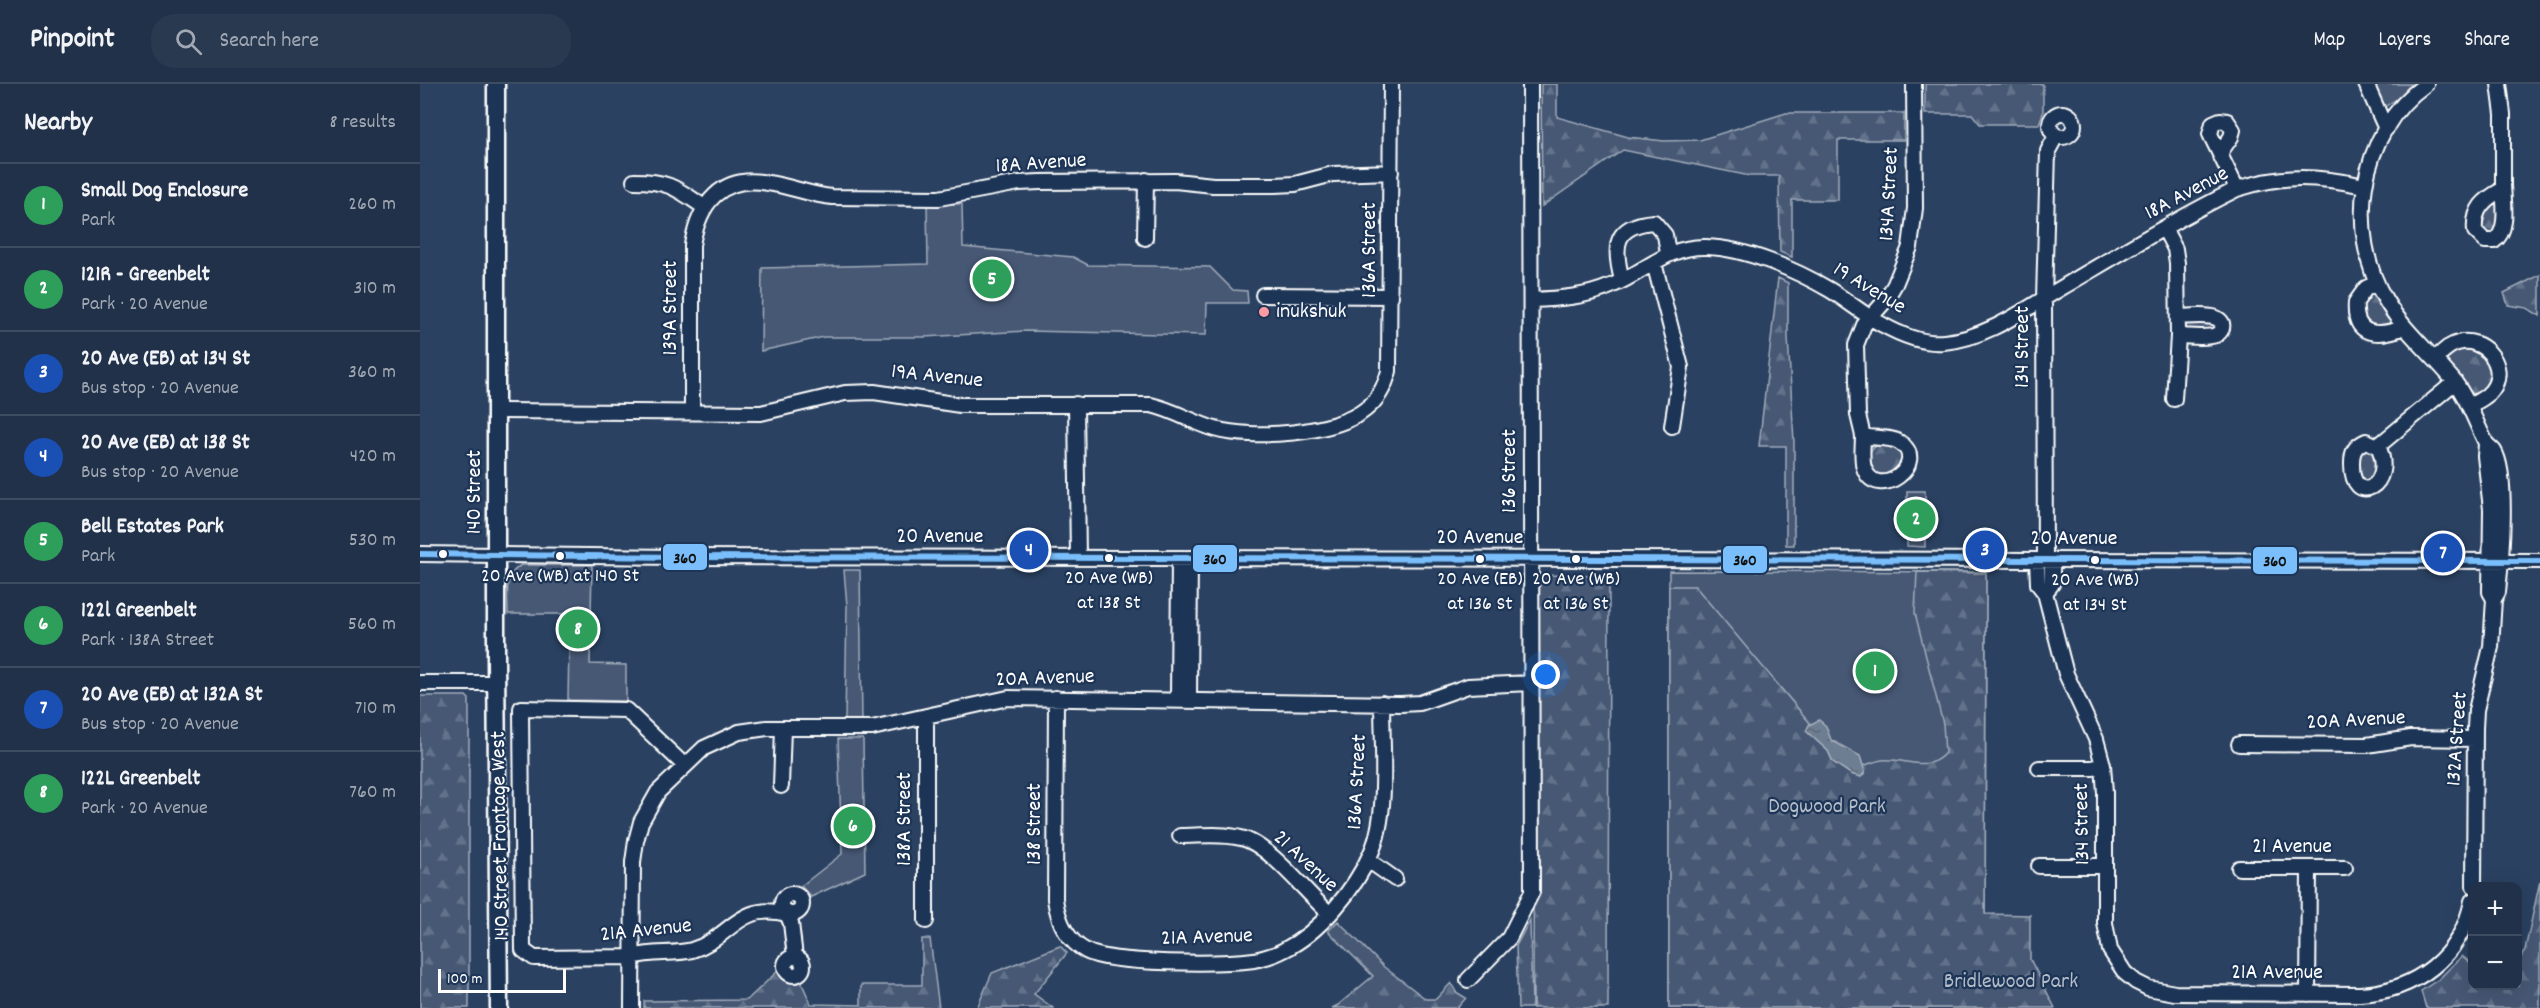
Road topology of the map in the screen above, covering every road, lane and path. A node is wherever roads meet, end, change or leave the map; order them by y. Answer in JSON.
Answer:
{"nodes":[{"id":1,"x":496,"y":84,"type":"edge"},
{"id":2,"x":1391,"y":84,"type":"edge"},
{"id":3,"x":1530,"y":84,"type":"edge"},
{"id":4,"x":1914,"y":84,"type":"edge"},
{"id":5,"x":2366,"y":84,"type":"edge"},
{"id":6,"x":2426,"y":84,"type":"edge"},
{"id":7,"x":2499,"y":84,"type":"edge"},
{"id":8,"x":2386,"y":129,"type":"junction"},
{"id":9,"x":2056,"y":136,"type":"dead end"},
{"id":10,"x":2220,"y":153,"type":"dead end"},
{"id":11,"x":1391,"y":172,"type":"junction"},
{"id":12,"x":1146,"y":180,"type":"junction"},
{"id":13,"x":634,"y":181,"type":"dead end"},
{"id":14,"x":2503,"y":185,"type":"dead end"},
{"id":15,"x":2364,"y":186,"type":"junction"},
{"id":16,"x":2237,"y":189,"type":"junction"},
{"id":17,"x":704,"y":207,"type":"junction"},
{"id":18,"x":2165,"y":230,"type":"junction"},
{"id":19,"x":1145,"y":238,"type":"dead end"},
{"id":20,"x":1668,"y":254,"type":"junction"},
{"id":21,"x":1654,"y":262,"type":"junction"},
{"id":22,"x":1622,"y":280,"type":"junction"},
{"id":23,"x":2376,"y":283,"type":"junction"},
{"id":24,"x":1263,"y":295,"type":"dead end"},
{"id":25,"x":1391,"y":297,"type":"junction"},
{"id":26,"x":2044,"y":299,"type":"junction"},
{"id":27,"x":1531,"y":300,"type":"junction"},
{"id":28,"x":1870,"y":317,"type":"junction"},
{"id":29,"x":2178,"y":317,"type":"junction"},
{"id":30,"x":2405,"y":327,"type":"junction"},
{"id":31,"x":2178,"y":336,"type":"junction"},
{"id":32,"x":2435,"y":359,"type":"junction"},
{"id":33,"x":2455,"y":382,"type":"junction"},
{"id":34,"x":2174,"y":399,"type":"dead end"},
{"id":35,"x":1076,"y":404,"type":"junction"},
{"id":36,"x":2470,"y":406,"type":"junction"},
{"id":37,"x":1366,"y":410,"type":"joint"},
{"id":38,"x":497,"y":411,"type":"junction"},
{"id":39,"x":692,"y":412,"type":"junction"},
{"id":40,"x":1672,"y":426,"type":"dead end"},
{"id":41,"x":1863,"y":436,"type":"dead end"},
{"id":42,"x":2378,"y":446,"type":"dead end"},
{"id":43,"x":420,"y":554,"type":"edge"},
{"id":44,"x":497,"y":555,"type":"junction"},
{"id":45,"x":1077,"y":558,"type":"junction"},
{"id":46,"x":1185,"y":558,"type":"junction"},
{"id":47,"x":1531,"y":559,"type":"junction"},
{"id":48,"x":2045,"y":560,"type":"junction"},
{"id":49,"x":2496,"y":561,"type":"junction"},
{"id":50,"x":2540,"y":561,"type":"edge"},
{"id":51,"x":420,"y":683,"type":"edge"},
{"id":52,"x":496,"y":683,"type":"junction"},
{"id":53,"x":1530,"y":683,"type":"junction"},
{"id":54,"x":1056,"y":698,"type":"junction"},
{"id":55,"x":1184,"y":699,"type":"junction"},
{"id":56,"x":1382,"y":703,"type":"junction"},
{"id":57,"x":926,"y":716,"type":"junction"},
{"id":58,"x":783,"y":728,"type":"junction"},
{"id":59,"x":2475,"y":739,"type":"junction"},
{"id":60,"x":2239,"y":744,"type":"dead end"},
{"id":61,"x":684,"y":765,"type":"junction"},
{"id":62,"x":2103,"y":765,"type":"junction"},
{"id":63,"x":2039,"y":768,"type":"dead end"},
{"id":64,"x":781,"y":786,"type":"dead end"},
{"id":65,"x":1180,"y":836,"type":"dead end"},
{"id":66,"x":1368,"y":860,"type":"junction"},
{"id":67,"x":2039,"y":866,"type":"dead end"},
{"id":68,"x":2105,"y":866,"type":"junction"},
{"id":69,"x":2239,"y":868,"type":"dead end"},
{"id":70,"x":2309,"y":868,"type":"junction"},
{"id":71,"x":2345,"y":868,"type":"dead end"},
{"id":72,"x":1395,"y":879,"type":"dead end"},
{"id":73,"x":2474,"y":882,"type":"edge"},
{"id":74,"x":1330,"y":914,"type":"junction"},
{"id":75,"x":2468,"y":916,"type":"edge"},
{"id":76,"x":926,"y":921,"type":"dead end"},
{"id":77,"x":1075,"y":944,"type":"joint"},
{"id":78,"x":633,"y":957,"type":"junction"},
{"id":79,"x":795,"y":957,"type":"dead end"},
{"id":80,"x":534,"y":958,"type":"joint"},
{"id":81,"x":1468,"y":980,"type":"dead end"},
{"id":82,"x":2136,"y":982,"type":"joint"},
{"id":83,"x":2308,"y":994,"type":"junction"},
{"id":84,"x":499,"y":1008,"type":"edge"},
{"id":85,"x":632,"y":1008,"type":"edge"}],
"edges":[{"from":1,"to":38,"type":"main road","name":"140 Street"},
{"from":2,"to":11,"type":"street","name":"136A Street"},
{"from":3,"to":27,"type":"street","name":"136 Street"},
{"from":4,"to":28,"type":"street","name":"134A Street"},
{"from":5,"to":8,"type":"street"},
{"from":6,"to":8,"type":"street","name":"132A Street"},
{"from":7,"to":14,"type":"street"},
{"from":8,"to":15,"type":"street","name":"132A Street"},
{"from":9,"to":26,"type":"street","name":"134 Street"},
{"from":10,"to":16,"type":"street"},
{"from":11,"to":12,"type":"street","name":"18A Avenue"},
{"from":11,"to":25,"type":"street","name":"136A Street"},
{"from":12,"to":17,"type":"street","name":"18A Avenue"},
{"from":12,"to":19,"type":"street"},
{"from":13,"to":17,"type":"street"},
{"from":15,"to":16,"type":"street","name":"18A Avenue"},
{"from":15,"to":23,"type":"street","name":"132A Street"},
{"from":16,"to":18,"type":"street","name":"18A Avenue"},
{"from":17,"to":39,"type":"street","name":"139A Street"},
{"from":18,"to":26,"type":"street","name":"18A Avenue"},
{"from":18,"to":29,"type":"street"},
{"from":20,"to":21,"type":"street","name":"19 Avenue"},
{"from":20,"to":22,"type":"street"},
{"from":20,"to":28,"type":"street","name":"19 Avenue"},
{"from":21,"to":22,"type":"street","name":"19 Avenue"},
{"from":21,"to":40,"type":"street"},
{"from":22,"to":27,"type":"street","name":"19 Avenue"},
{"from":23,"to":30,"type":"street","name":"132A Street"},
{"from":23,"to":30,"type":"street"},
{"from":24,"to":25,"type":"street"},
{"from":25,"to":37,"type":"street","name":"136A Street"},
{"from":26,"to":28,"type":"street","name":"19 Avenue"},
{"from":26,"to":48,"type":"street","name":"134 Street"},
{"from":27,"to":47,"type":"street","name":"136 Street"},
{"from":28,"to":41,"type":"street","name":"134A Street"},
{"from":29,"to":31,"type":"street"},
{"from":29,"to":31,"type":"street"},
{"from":30,"to":32,"type":"street","name":"132A Street"},
{"from":31,"to":34,"type":"street"},
{"from":32,"to":33,"type":"street","name":"132A Street"},
{"from":32,"to":36,"type":"street"},
{"from":33,"to":36,"type":"street","name":"132A Street"},
{"from":33,"to":42,"type":"street"},
{"from":35,"to":37,"type":"street","name":"19A Avenue"},
{"from":35,"to":39,"type":"street","name":"19A Avenue"},
{"from":35,"to":45,"type":"street"},
{"from":36,"to":49,"type":"street","name":"132A Street"},
{"from":38,"to":39,"type":"street","name":"19A Avenue"},
{"from":38,"to":44,"type":"main road","name":"140 Street"},
{"from":43,"to":44,"type":"street","name":"20 Avenue"},
{"from":44,"to":45,"type":"street","name":"20 Avenue"},
{"from":44,"to":52,"type":"main road","name":"140 Street"},
{"from":45,"to":46,"type":"street","name":"20 Avenue"},
{"from":46,"to":47,"type":"street","name":"20 Avenue"},
{"from":46,"to":55,"type":"street"},
{"from":47,"to":48,"type":"street","name":"20 Avenue"},
{"from":47,"to":53,"type":"street","name":"136 Street"},
{"from":48,"to":49,"type":"street","name":"20 Avenue"},
{"from":48,"to":62,"type":"street","name":"134 Street"},
{"from":49,"to":50,"type":"street","name":"20 Avenue"},
{"from":49,"to":59,"type":"street","name":"132A Street"},
{"from":51,"to":52,"type":"street"},
{"from":52,"to":84,"type":"main road","name":"140 Street"},
{"from":53,"to":56,"type":"street","name":"20A Avenue"},
{"from":53,"to":81,"type":"street","name":"136 Street"},
{"from":54,"to":55,"type":"street","name":"20A Avenue"},
{"from":54,"to":57,"type":"street","name":"20A Avenue"},
{"from":54,"to":77,"type":"street","name":"138 Street"},
{"from":55,"to":56,"type":"street","name":"20A Avenue"},
{"from":56,"to":66,"type":"street","name":"136A Street"},
{"from":57,"to":58,"type":"street","name":"20A Avenue"},
{"from":57,"to":76,"type":"street","name":"138A Street"},
{"from":58,"to":61,"type":"street","name":"20A Avenue"},
{"from":58,"to":64,"type":"street"},
{"from":59,"to":60,"type":"street","name":"20A Avenue"},
{"from":59,"to":73,"type":"street","name":"132A Street"},
{"from":61,"to":78,"type":"street"},
{"from":61,"to":80,"type":"street","name":"140 Street Frontage West"},
{"from":62,"to":63,"type":"street"},
{"from":62,"to":68,"type":"street","name":"134 Street"},
{"from":65,"to":74,"type":"street","name":"21 Avenue"},
{"from":66,"to":72,"type":"street","name":"136A Street"},
{"from":66,"to":74,"type":"street","name":"136A Street"},
{"from":67,"to":68,"type":"street"},
{"from":68,"to":82,"type":"street","name":"134 Street"},
{"from":69,"to":70,"type":"street","name":"21 Avenue"},
{"from":70,"to":71,"type":"street","name":"21 Avenue"},
{"from":70,"to":83,"type":"street"},
{"from":74,"to":77,"type":"street","name":"21A Avenue"},
{"from":75,"to":83,"type":"street","name":"21A Avenue"},
{"from":78,"to":79,"type":"street","name":"21A Avenue"},
{"from":78,"to":80,"type":"street","name":"21A Avenue"},
{"from":78,"to":85,"type":"street"},
{"from":82,"to":83,"type":"street","name":"21A Avenue"}]}
